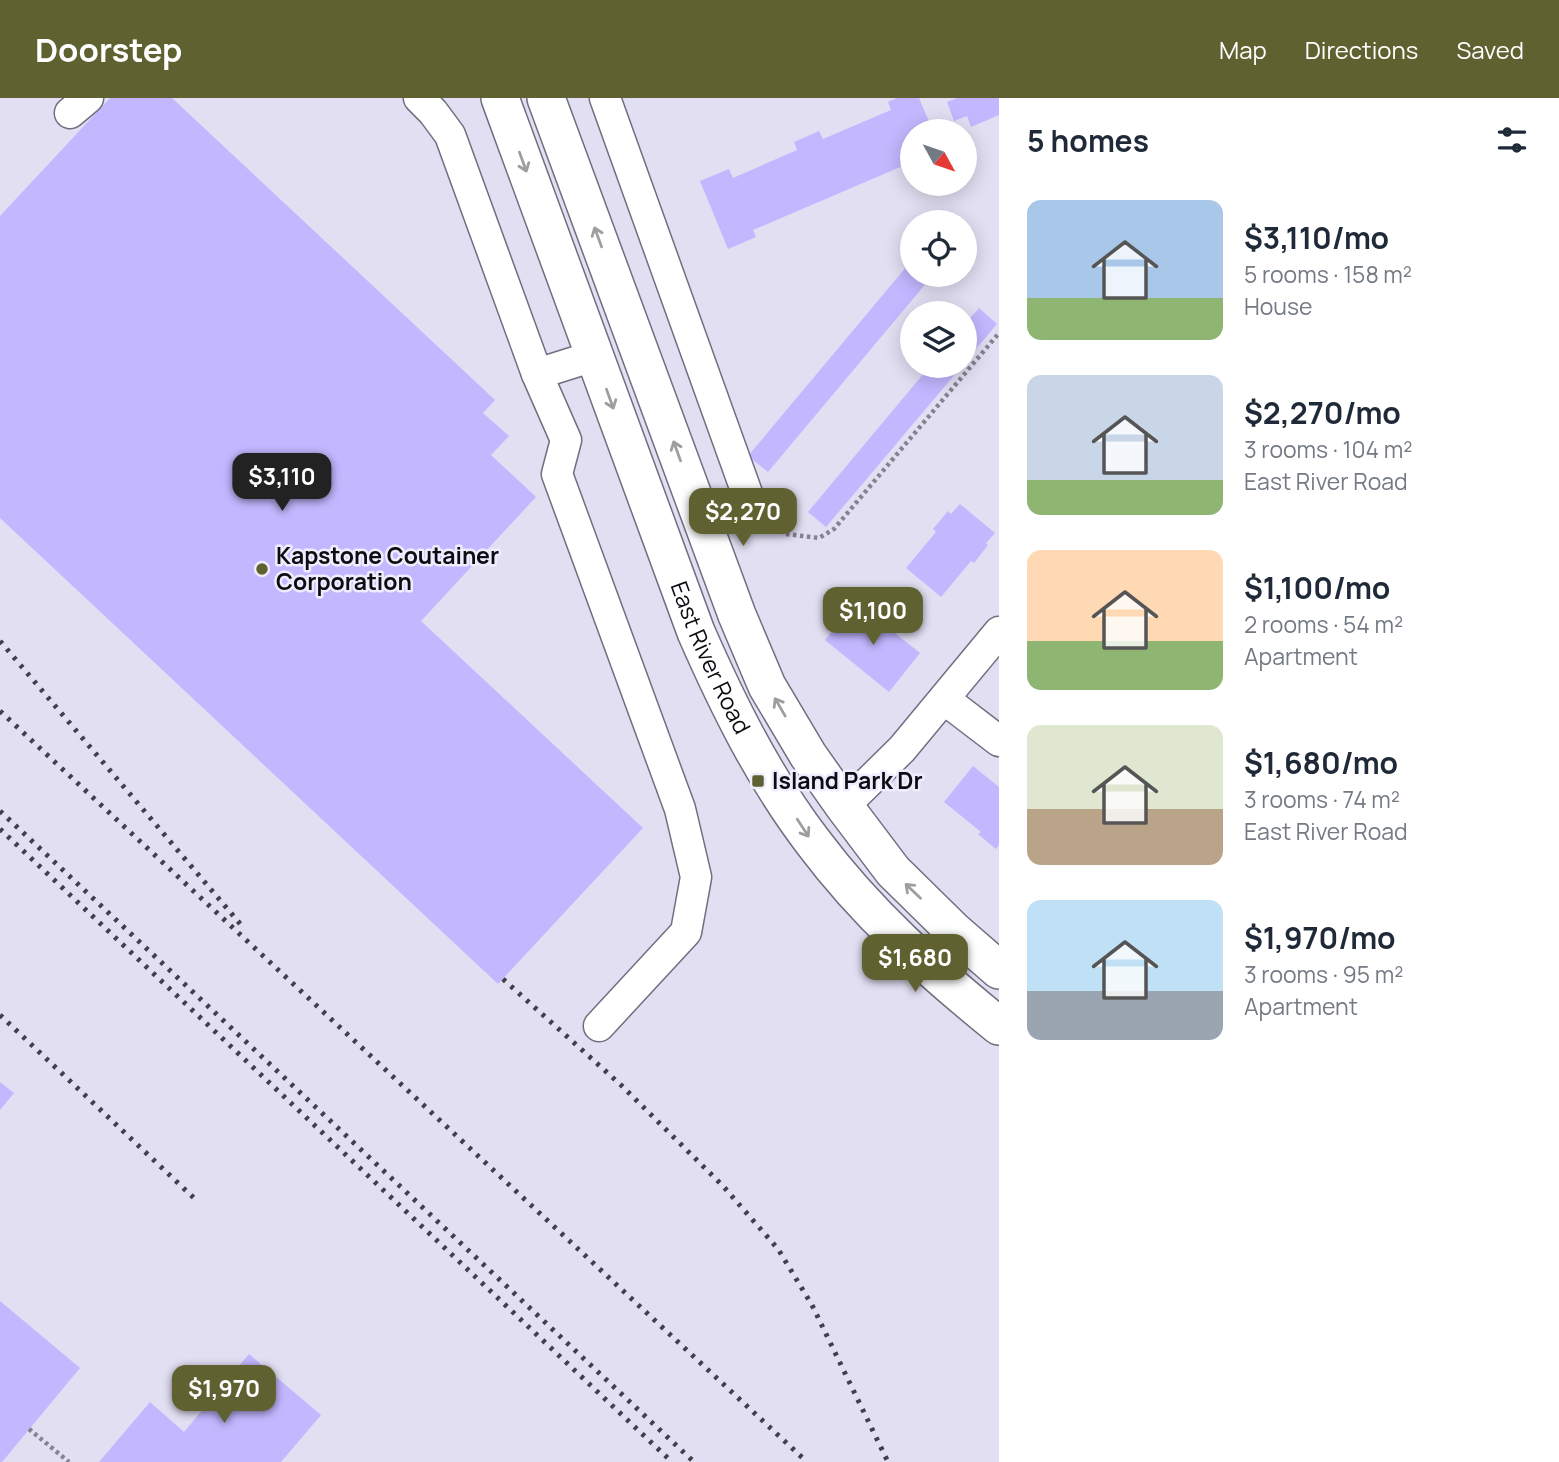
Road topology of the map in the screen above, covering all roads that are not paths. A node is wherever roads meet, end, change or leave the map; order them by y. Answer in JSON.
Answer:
{"nodes":[{"id":1,"x":419,"y":98,"type":"edge"},
{"id":2,"x":500,"y":98,"type":"edge"},
{"id":3,"x":547,"y":98,"type":"edge"},
{"id":4,"x":605,"y":98,"type":"edge"},
{"id":5,"x":594,"y":356,"type":"junction"},
{"id":6,"x":537,"y":374,"type":"junction"},
{"id":7,"x":776,"y":523,"type":"road end"},
{"id":8,"x":999,"y":632,"type":"edge"},
{"id":9,"x":944,"y":699,"type":"junction"},
{"id":10,"x":999,"y":741,"type":"edge"},
{"id":11,"x":844,"y":806,"type":"junction"},
{"id":12,"x":999,"y":970,"type":"edge"},
{"id":13,"x":599,"y":1026,"type":"dead end"},
{"id":14,"x":999,"y":1026,"type":"edge"}],
"edges":[{"from":1,"to":6,"type":"street"},
{"from":2,"to":5,"type":"main road","name":"East River Road","one_way":true},
{"from":11,"to":3,"type":"main road","name":"East River Road","one_way":true},
{"from":4,"to":7,"type":"street"},
{"from":5,"to":6,"type":"street"},
{"from":5,"to":14,"type":"main road","name":"East River Road","one_way":true},
{"from":6,"to":13,"type":"street"},
{"from":8,"to":9,"type":"street"},
{"from":9,"to":10,"type":"street"},
{"from":9,"to":11,"type":"street"},
{"from":12,"to":11,"type":"main road","name":"East River Road","one_way":true}]}
